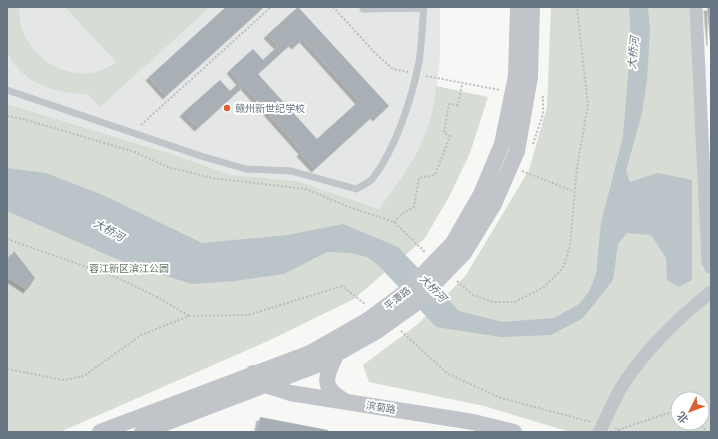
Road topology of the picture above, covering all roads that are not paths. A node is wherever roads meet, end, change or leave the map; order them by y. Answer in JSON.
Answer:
{"nodes":[{"id":1,"x":518,"y":7,"type":"edge"},
{"id":2,"x":532,"y":7,"type":"edge"},
{"id":3,"x":696,"y":7,"type":"edge"},
{"id":4,"x":423,"y":8,"type":"edge"},
{"id":5,"x":363,"y":9,"type":"dead end"},
{"id":6,"x":7,"y":90,"type":"edge"},
{"id":7,"x":520,"y":94,"type":"junction"},
{"id":8,"x":459,"y":248,"type":"junction"},
{"id":9,"x":711,"y":268,"type":"edge"},
{"id":10,"x":711,"y":292,"type":"edge"},
{"id":11,"x":373,"y":325,"type":"junction"},
{"id":12,"x":337,"y":353,"type":"junction"},
{"id":13,"x":258,"y":379,"type":"junction"},
{"id":14,"x":348,"y":403,"type":"junction"},
{"id":15,"x":100,"y":432,"type":"edge"},
{"id":16,"x":142,"y":432,"type":"edge"},
{"id":17,"x":514,"y":432,"type":"edge"},
{"id":18,"x":599,"y":432,"type":"edge"}],
"edges":[{"from":1,"to":7,"type":"street","name":"平潭路"},
{"from":2,"to":7,"type":"street","name":"平潭路"},
{"from":3,"to":9,"type":"street"},
{"from":4,"to":5,"type":"lane"},
{"from":4,"to":6,"type":"lane"},
{"from":7,"to":8,"type":"street","name":"平潭路"},
{"from":7,"to":8,"type":"street","name":"平潭路"},
{"from":8,"to":11,"type":"street","name":"平潭路","bridge":true},
{"from":10,"to":18,"type":"street"},
{"from":11,"to":12,"type":"street","name":"平潭路"},
{"from":11,"to":13,"type":"street","name":"平潭路"},
{"from":12,"to":13,"type":"street","name":"平潭路"},
{"from":12,"to":14,"type":"street"},
{"from":13,"to":14,"type":"street","name":"滨菊路"},
{"from":13,"to":15,"type":"street","name":"平潭路"},
{"from":13,"to":16,"type":"street","name":"平潭路"},
{"from":14,"to":17,"type":"street","name":"滨菊路"}]}
